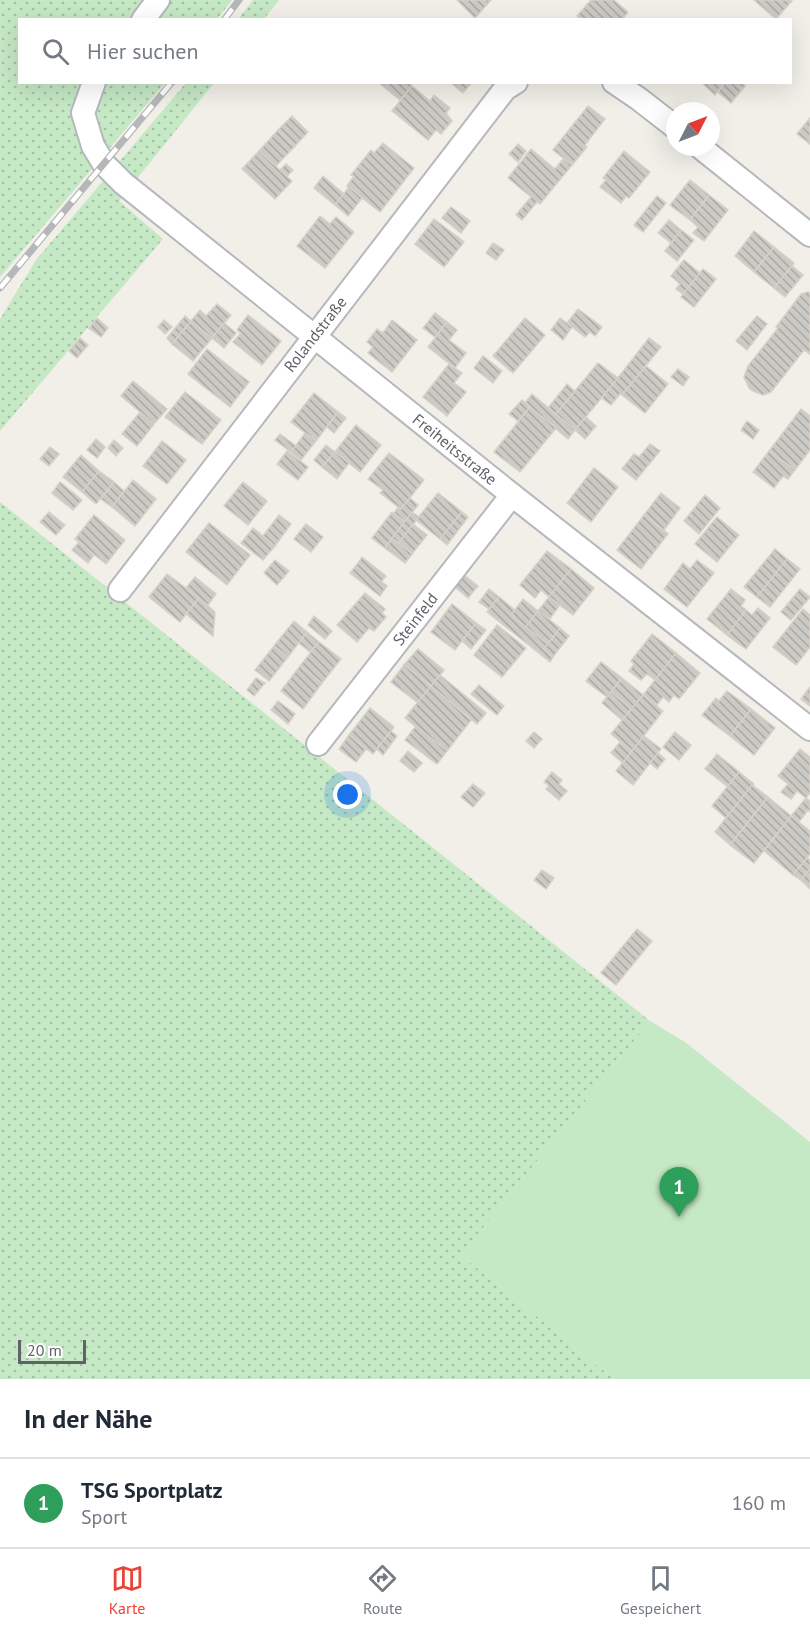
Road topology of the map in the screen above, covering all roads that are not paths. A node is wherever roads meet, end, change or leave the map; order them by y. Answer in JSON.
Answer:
{"nodes":[{"id":1,"x":158,"y":0,"type":"edge"},
{"id":2,"x":144,"y":18,"type":"edge"},
{"id":3,"x":93,"y":84,"type":"edge"},
{"id":4,"x":513,"y":84,"type":"edge"},
{"id":5,"x":617,"y":84,"type":"edge"},
{"id":6,"x":666,"y":120,"type":"edge"},
{"id":7,"x":711,"y":156,"type":"edge"},
{"id":8,"x":810,"y":235,"type":"edge"},
{"id":9,"x":313,"y":336,"type":"junction"},
{"id":10,"x":512,"y":495,"type":"junction"},
{"id":11,"x":120,"y":590,"type":"dead end"},
{"id":12,"x":810,"y":729,"type":"edge"},
{"id":13,"x":318,"y":744,"type":"dead end"}],
"edges":[{"from":1,"to":2,"type":"street"},
{"from":3,"to":9,"type":"street","name":"Freiheitsstraße"},
{"from":4,"to":9,"type":"street","name":"Rolandstraße"},
{"from":5,"to":6,"type":"street"},
{"from":7,"to":8,"type":"street"},
{"from":9,"to":10,"type":"street","name":"Freiheitsstraße"},
{"from":9,"to":11,"type":"street","name":"Rolandstraße"},
{"from":10,"to":12,"type":"street","name":"Freiheitsstraße"},
{"from":10,"to":13,"type":"street","name":"Steinfeld"}]}
